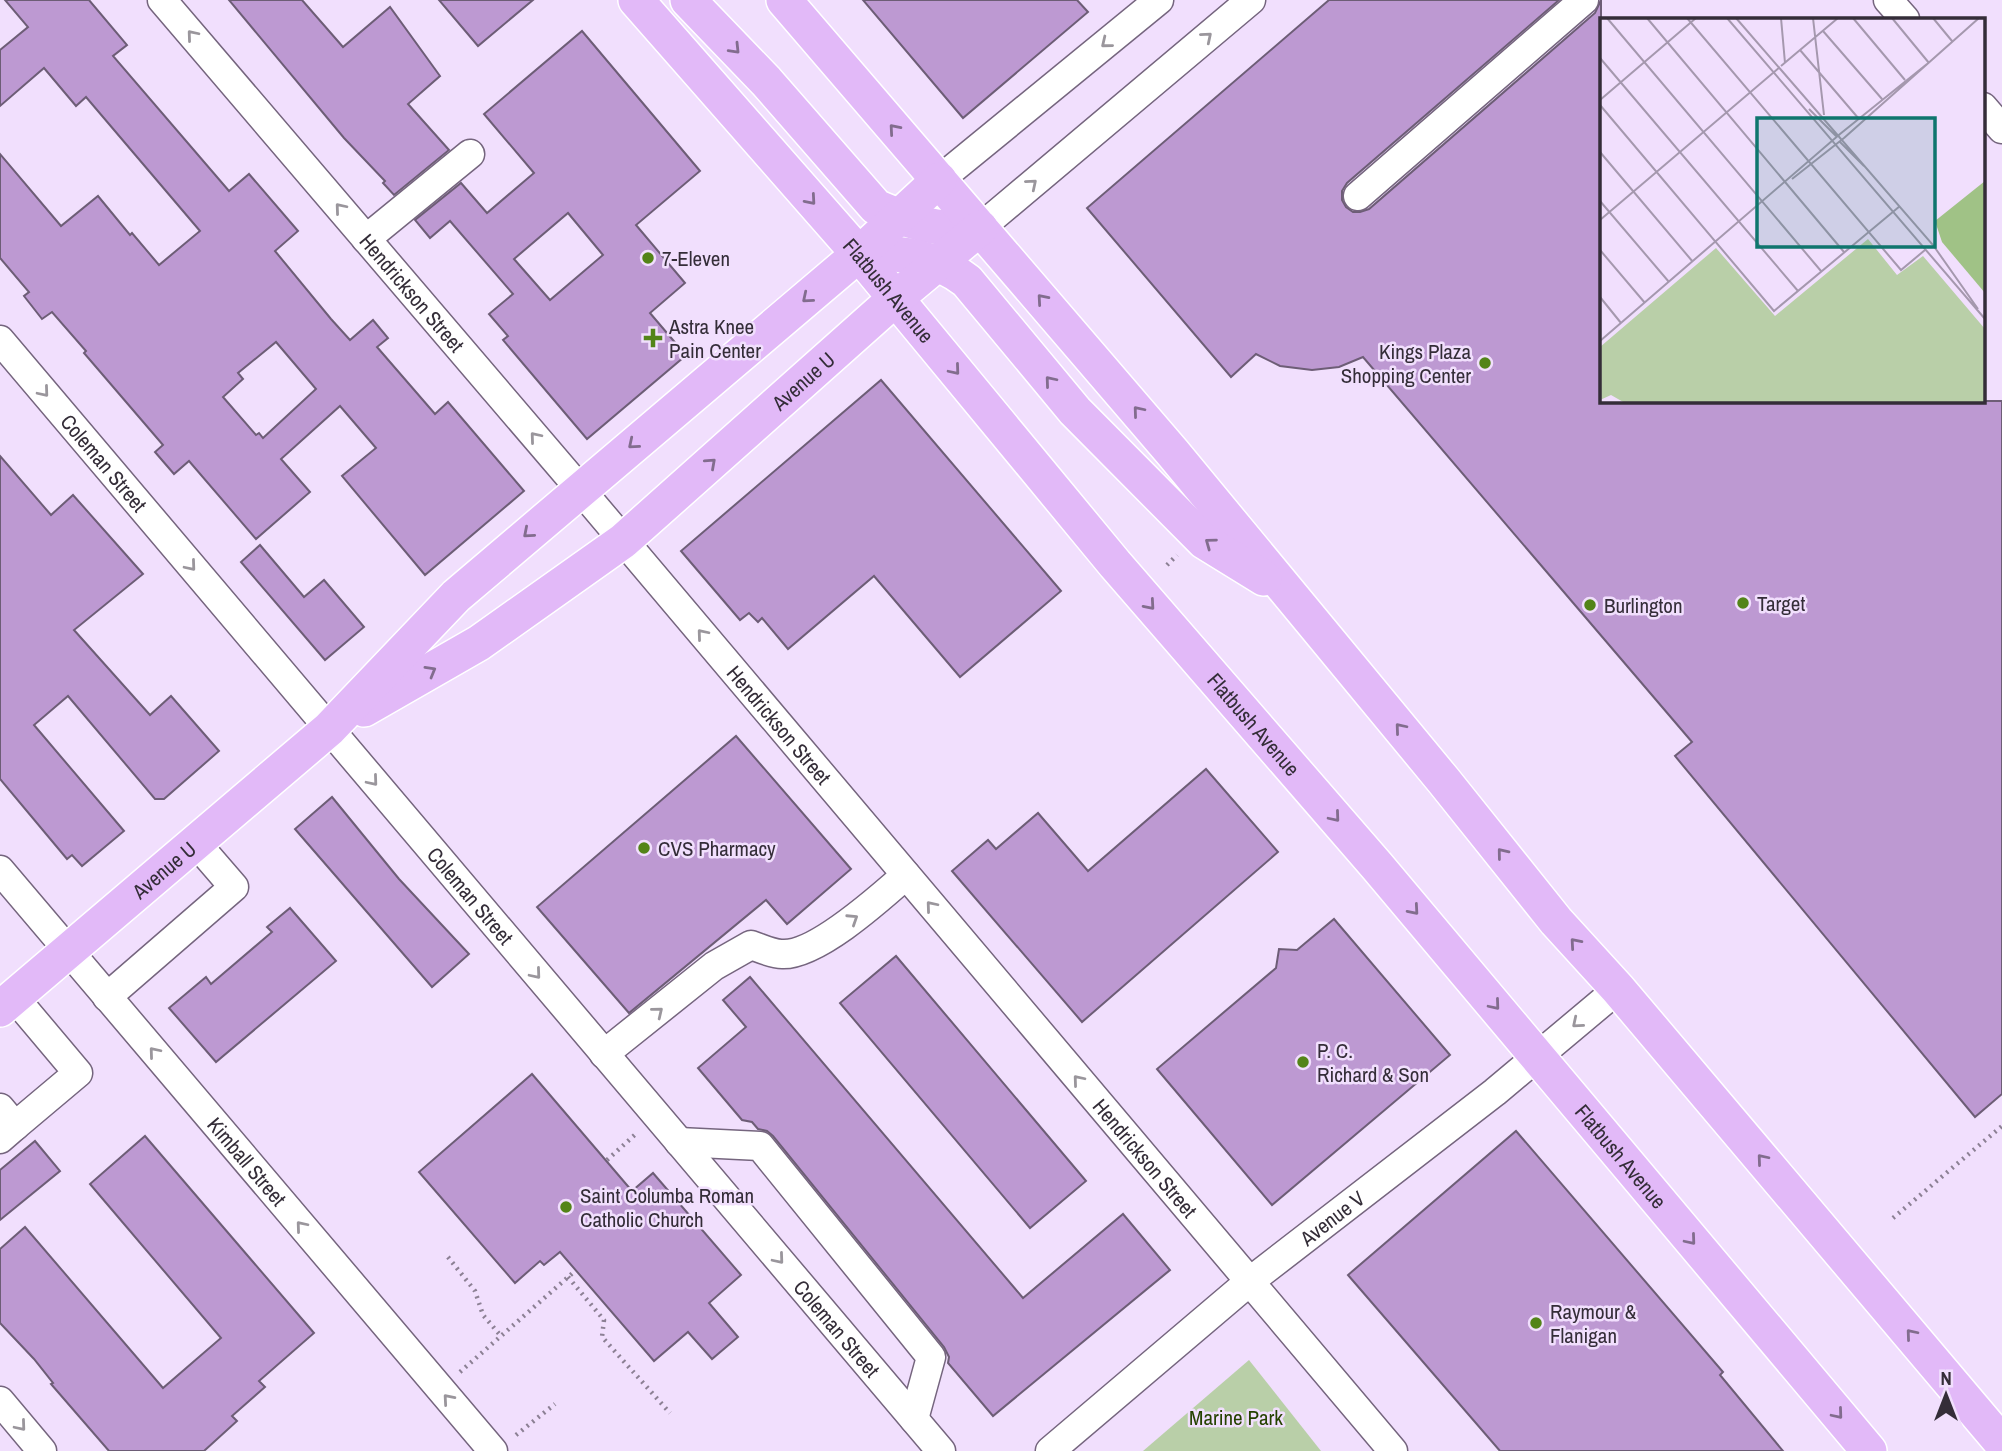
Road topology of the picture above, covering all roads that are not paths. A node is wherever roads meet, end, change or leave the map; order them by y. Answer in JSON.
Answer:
{"nodes":[{"id":1,"x":162,"y":0,"type":"edge"},
{"id":2,"x":636,"y":0,"type":"edge"},
{"id":3,"x":688,"y":0,"type":"edge"},
{"id":4,"x":784,"y":0,"type":"edge"},
{"id":5,"x":1251,"y":0,"type":"edge"},
{"id":6,"x":1584,"y":0,"type":"edge"},
{"id":7,"x":1888,"y":0,"type":"edge"},
{"id":8,"x":1148,"y":3,"type":"edge"},
{"id":9,"x":1904,"y":18,"type":"edge"},
{"id":10,"x":1984,"y":108,"type":"edge"},
{"id":11,"x":2002,"y":129,"type":"edge"},
{"id":12,"x":470,"y":154,"type":"dead end"},
{"id":13,"x":939,"y":180,"type":"junction"},
{"id":14,"x":1358,"y":196,"type":"dead end"},
{"id":15,"x":899,"y":217,"type":"junction"},
{"id":16,"x":980,"y":228,"type":"junction"},
{"id":17,"x":366,"y":239,"type":"junction"},
{"id":18,"x":859,"y":254,"type":"junction"},
{"id":19,"x":938,"y":263,"type":"junction"},
{"id":20,"x":896,"y":298,"type":"junction"},
{"id":21,"x":0,"y":340,"type":"edge"},
{"id":22,"x":580,"y":489,"type":"junction"},
{"id":23,"x":623,"y":541,"type":"junction"},
{"id":24,"x":1288,"y":592,"type":"junction"},
{"id":25,"x":329,"y":729,"type":"junction"},
{"id":26,"x":196,"y":843,"type":"junction"},
{"id":27,"x":0,"y":870,"type":"edge"},
{"id":28,"x":906,"y":876,"type":"junction"},
{"id":29,"x":68,"y":951,"type":"junction"},
{"id":30,"x":1618,"y":989,"type":"junction"},
{"id":31,"x":107,"y":997,"type":"junction"},
{"id":32,"x":7,"y":1003,"type":"edge"},
{"id":33,"x":604,"y":1054,"type":"junction"},
{"id":34,"x":1537,"y":1057,"type":"junction"},
{"id":35,"x":5,"y":1125,"type":"edge"},
{"id":36,"x":679,"y":1142,"type":"junction"},
{"id":37,"x":1249,"y":1282,"type":"junction"},
{"id":38,"x":0,"y":1401,"type":"edge"},
{"id":39,"x":914,"y":1419,"type":"junction"},
{"id":40,"x":2002,"y":1443,"type":"edge"},
{"id":41,"x":503,"y":1444,"type":"edge"},
{"id":42,"x":42,"y":1451,"type":"edge"},
{"id":43,"x":942,"y":1451,"type":"edge"},
{"id":44,"x":1051,"y":1451,"type":"edge"},
{"id":45,"x":1393,"y":1451,"type":"edge"},
{"id":46,"x":1869,"y":1451,"type":"edge"}],
"edges":[{"from":17,"to":1,"type":"street","name":"Hendrickson Street","one_way":true},
{"from":2,"to":18,"type":"main road","name":"Flatbush Avenue","one_way":true},
{"from":3,"to":15,"type":"main road","one_way":true},
{"from":13,"to":4,"type":"main road","one_way":true},
{"from":16,"to":5,"type":"street","name":"Avenue U","one_way":true},
{"from":6,"to":14,"type":"street"},
{"from":7,"to":9,"type":"street"},
{"from":8,"to":13,"type":"street","name":"Avenue U","one_way":true},
{"from":10,"to":11,"type":"street"},
{"from":12,"to":17,"type":"street"},
{"from":13,"to":15,"type":"main road","name":"Avenue U"},
{"from":13,"to":16,"type":"main road"},
{"from":15,"to":16,"type":"main road"},
{"from":15,"to":18,"type":"main road","name":"Avenue U"},
{"from":16,"to":19,"type":"main road","name":"Avenue U"},
{"from":24,"to":16,"type":"main road","one_way":true},
{"from":22,"to":17,"type":"street","name":"Hendrickson Street","one_way":true},
{"from":18,"to":19,"type":"main road"},
{"from":18,"to":20,"type":"main road","name":"Flatbush Avenue"},
{"from":18,"to":22,"type":"main road","name":"Avenue U","one_way":true},
{"from":19,"to":20,"type":"main road","name":"Avenue U"},
{"from":24,"to":19,"type":"main road","one_way":true},
{"from":23,"to":20,"type":"main road","name":"Avenue U","one_way":true},
{"from":20,"to":34,"type":"main road","name":"Flatbush Avenue","one_way":true},
{"from":21,"to":25,"type":"street","name":"Coleman Street","one_way":true},
{"from":22,"to":23,"type":"street","name":"Hendrickson Street"},
{"from":22,"to":25,"type":"main road","name":"Avenue U","one_way":true},
{"from":25,"to":23,"type":"main road","name":"Avenue U","one_way":true},
{"from":28,"to":23,"type":"street","name":"Hendrickson Street","one_way":true},
{"from":30,"to":24,"type":"main road","one_way":true},
{"from":25,"to":26,"type":"main road","name":"Avenue U"},
{"from":25,"to":33,"type":"street","name":"Coleman Street","one_way":true},
{"from":26,"to":29,"type":"main road","name":"Avenue U"},
{"from":26,"to":31,"type":"street"},
{"from":27,"to":29,"type":"street","name":"Kimball Street"},
{"from":33,"to":28,"type":"street","one_way":true},
{"from":37,"to":28,"type":"street","name":"Hendrickson Street","one_way":true},
{"from":29,"to":31,"type":"street","name":"Kimball Street"},
{"from":29,"to":32,"type":"main road","name":"Avenue U"},
{"from":30,"to":34,"type":"street","name":"Avenue V","one_way":true},
{"from":40,"to":30,"type":"main road","one_way":true},
{"from":41,"to":31,"type":"street","name":"Kimball Street","one_way":true},
{"from":32,"to":35,"type":"street"},
{"from":33,"to":36,"type":"street","name":"Coleman Street"},
{"from":34,"to":37,"type":"street","name":"Avenue V"},
{"from":34,"to":46,"type":"main road","name":"Flatbush Avenue","one_way":true},
{"from":36,"to":39,"type":"street","name":"Coleman Street","one_way":true},
{"from":36,"to":39,"type":"street"},
{"from":37,"to":44,"type":"street","name":"Avenue V"},
{"from":37,"to":45,"type":"street","name":"Hendrickson Street"},
{"from":38,"to":42,"type":"street","one_way":true},
{"from":39,"to":43,"type":"street","name":"Coleman Street"}]}
